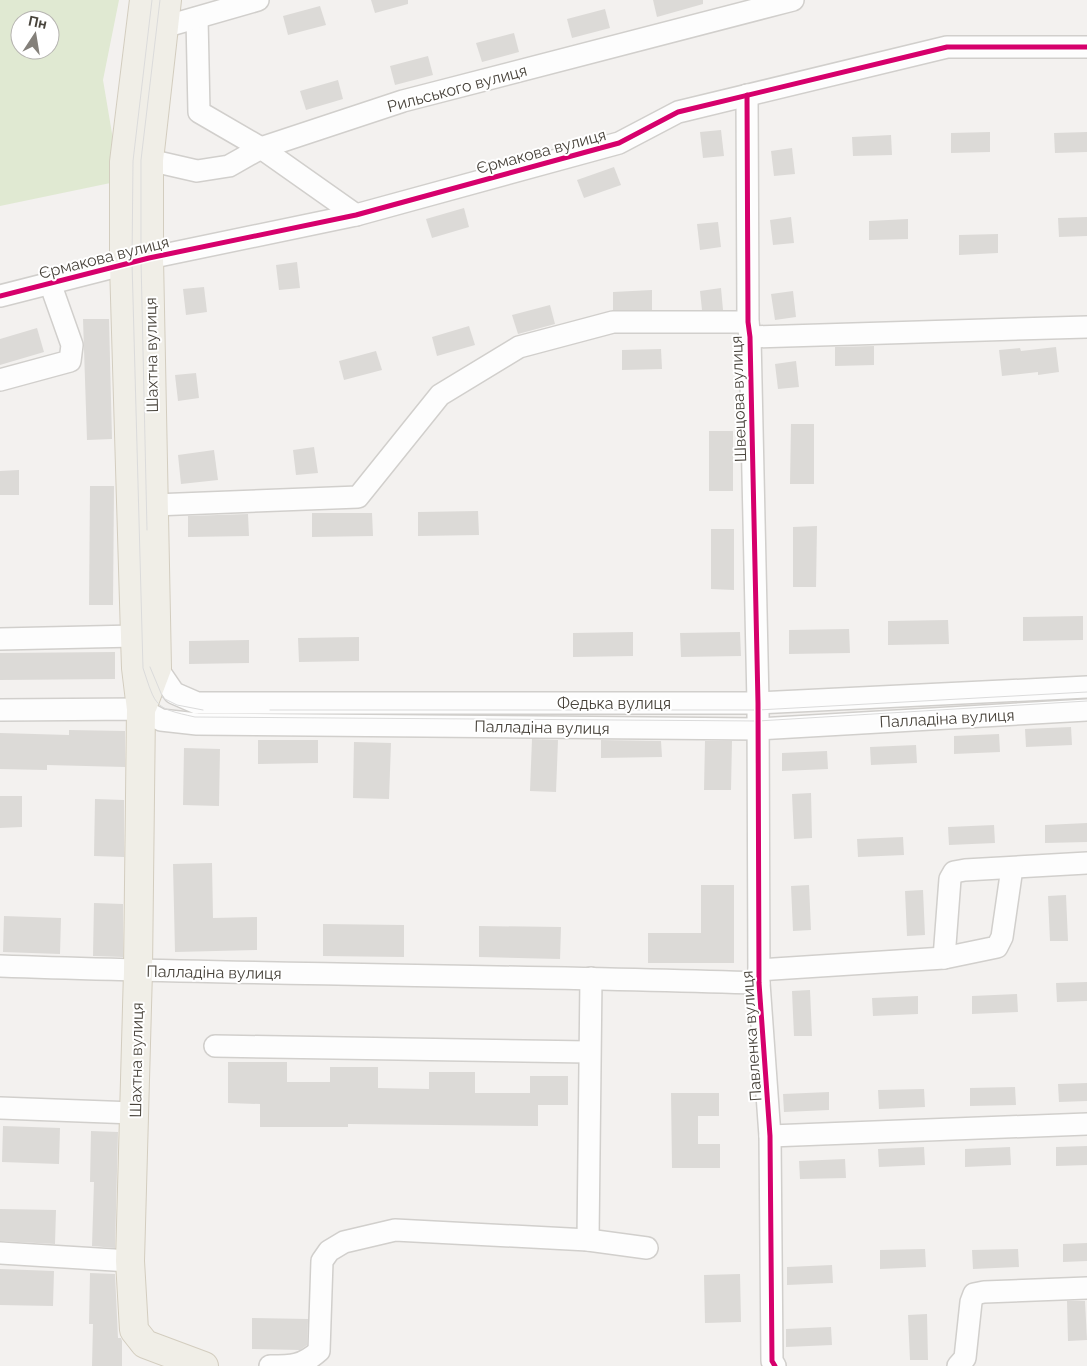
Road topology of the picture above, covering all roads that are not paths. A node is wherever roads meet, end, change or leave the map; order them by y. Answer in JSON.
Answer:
{"nodes":[{"id":1,"x":144,"y":0,"type":"edge"},
{"id":2,"x":167,"y":0,"type":"edge"},
{"id":3,"x":258,"y":0,"type":"edge"},
{"id":4,"x":793,"y":0,"type":"edge"},
{"id":5,"x":197,"y":18,"type":"junction"},
{"id":6,"x":152,"y":31,"type":"junction"},
{"id":7,"x":1087,"y":47,"type":"edge"},
{"id":8,"x":747,"y":95,"type":"junction"},
{"id":9,"x":261,"y":148,"type":"junction"},
{"id":10,"x":137,"y":161,"type":"junction"},
{"id":11,"x":356,"y":215,"type":"junction"},
{"id":12,"x":136,"y":261,"type":"junction"},
{"id":13,"x":50,"y":284,"type":"junction"},
{"id":14,"x":0,"y":296,"type":"edge"},
{"id":15,"x":1087,"y":327,"type":"edge"},
{"id":16,"x":749,"y":330,"type":"junction"},
{"id":17,"x":0,"y":380,"type":"edge"},
{"id":18,"x":154,"y":505,"type":"junction"},
{"id":19,"x":135,"y":636,"type":"junction"},
{"id":20,"x":0,"y":639,"type":"edge"},
{"id":21,"x":157,"y":668,"type":"junction"},
{"id":22,"x":1087,"y":687,"type":"edge"},
{"id":23,"x":174,"y":693,"type":"junction"},
{"id":24,"x":758,"y":703,"type":"junction"},
{"id":25,"x":141,"y":709,"type":"junction"},
{"id":26,"x":0,"y":710,"type":"edge"},
{"id":27,"x":1087,"y":710,"type":"edge"},
{"id":28,"x":758,"y":729,"type":"junction"},
{"id":29,"x":1087,"y":863,"type":"edge"},
{"id":30,"x":1012,"y":868,"type":"junction"},
{"id":31,"x":944,"y":958,"type":"junction"},
{"id":32,"x":0,"y":966,"type":"edge"},
{"id":33,"x":138,"y":971,"type":"junction"},
{"id":34,"x":759,"y":977,"type":"junction"},
{"id":35,"x":590,"y":978,"type":"junction"},
{"id":36,"x":215,"y":1046,"type":"dead end"},
{"id":37,"x":590,"y":1052,"type":"junction"},
{"id":38,"x":0,"y":1108,"type":"edge"},
{"id":39,"x":134,"y":1113,"type":"junction"},
{"id":40,"x":1087,"y":1124,"type":"edge"},
{"id":41,"x":770,"y":1136,"type":"junction"},
{"id":42,"x":588,"y":1240,"type":"junction"},
{"id":43,"x":647,"y":1248,"type":"dead end"},
{"id":44,"x":0,"y":1253,"type":"edge"},
{"id":45,"x":130,"y":1261,"type":"junction"},
{"id":46,"x":1087,"y":1288,"type":"edge"},
{"id":47,"x":204,"y":1366,"type":"edge"},
{"id":48,"x":270,"y":1366,"type":"edge"},
{"id":49,"x":775,"y":1366,"type":"edge"},
{"id":50,"x":958,"y":1366,"type":"edge"}],
"edges":[{"from":1,"to":6,"type":"main road","name":"Шахтна вулиця"},
{"from":2,"to":6,"type":"main road","name":"Шахтна вулиця"},
{"from":3,"to":5,"type":"street"},
{"from":4,"to":9,"type":"street","name":"Рильського вулиця"},
{"from":5,"to":6,"type":"street"},
{"from":5,"to":9,"type":"street"},
{"from":6,"to":10,"type":"main road","name":"Шахтна вулиця"},
{"from":7,"to":8,"type":"street","name":"Єрмакова вулиця"},
{"from":8,"to":11,"type":"street","name":"Єрмакова вулиця"},
{"from":8,"to":16,"type":"street","name":"Швецова вулиця"},
{"from":9,"to":10,"type":"street","name":"Рильського вулиця"},
{"from":9,"to":11,"type":"street"},
{"from":10,"to":12,"type":"main road","name":"Шахтна вулиця"},
{"from":11,"to":12,"type":"street","name":"Єрмакова вулиця"},
{"from":12,"to":13,"type":"street","name":"Єрмакова вулиця"},
{"from":12,"to":18,"type":"main road","name":"Шахтна вулиця"},
{"from":12,"to":19,"type":"main road","name":"Шахтна вулиця"},
{"from":13,"to":14,"type":"street","name":"Єрмакова вулиця"},
{"from":13,"to":17,"type":"street"},
{"from":15,"to":16,"type":"street"},
{"from":16,"to":18,"type":"street"},
{"from":16,"to":24,"type":"street","name":"Швецова вулиця"},
{"from":18,"to":21,"type":"main road","name":"Шахтна вулиця"},
{"from":19,"to":20,"type":"street"},
{"from":19,"to":25,"type":"main road","name":"Шахтна вулиця"},
{"from":21,"to":23,"type":"street"},
{"from":21,"to":25,"type":"main road","name":"Шахтна вулиця"},
{"from":22,"to":24,"type":"street","name":"Федька вулиця"},
{"from":23,"to":24,"type":"street","name":"Федька вулиця"},
{"from":23,"to":25,"type":"street"},
{"from":24,"to":28,"type":"street","name":"Павленка вулиця"},
{"from":25,"to":26,"type":"street","name":"Палладіна вулиця"},
{"from":25,"to":28,"type":"street","name":"Палладіна вулиця"},
{"from":25,"to":33,"type":"main road","name":"Шахтна вулиця"},
{"from":27,"to":28,"type":"street","name":"Палладіна вулиця"},
{"from":28,"to":34,"type":"street","name":"Павленка вулиця"},
{"from":29,"to":30,"type":"street"},
{"from":30,"to":31,"type":"street","name":"Павленка вулиця"},
{"from":30,"to":31,"type":"street"},
{"from":31,"to":34,"type":"street","name":"Павленка вулиця"},
{"from":32,"to":33,"type":"street","name":"Палладіна вулиця"},
{"from":33,"to":35,"type":"street","name":"Палладіна вулиця"},
{"from":33,"to":39,"type":"main road","name":"Шахтна вулиця"},
{"from":34,"to":35,"type":"street","name":"Палладіна вулиця"},
{"from":34,"to":41,"type":"street","name":"Павленка вулиця"},
{"from":35,"to":37,"type":"street"},
{"from":36,"to":37,"type":"street"},
{"from":37,"to":42,"type":"street"},
{"from":38,"to":39,"type":"street"},
{"from":39,"to":45,"type":"main road","name":"Шахтна вулиця"},
{"from":40,"to":41,"type":"street"},
{"from":41,"to":49,"type":"street","name":"Павленка вулиця"},
{"from":42,"to":43,"type":"street"},
{"from":42,"to":48,"type":"street"},
{"from":44,"to":45,"type":"street"},
{"from":45,"to":47,"type":"main road","name":"Шахтна вулиця"},
{"from":46,"to":50,"type":"street"}]}
